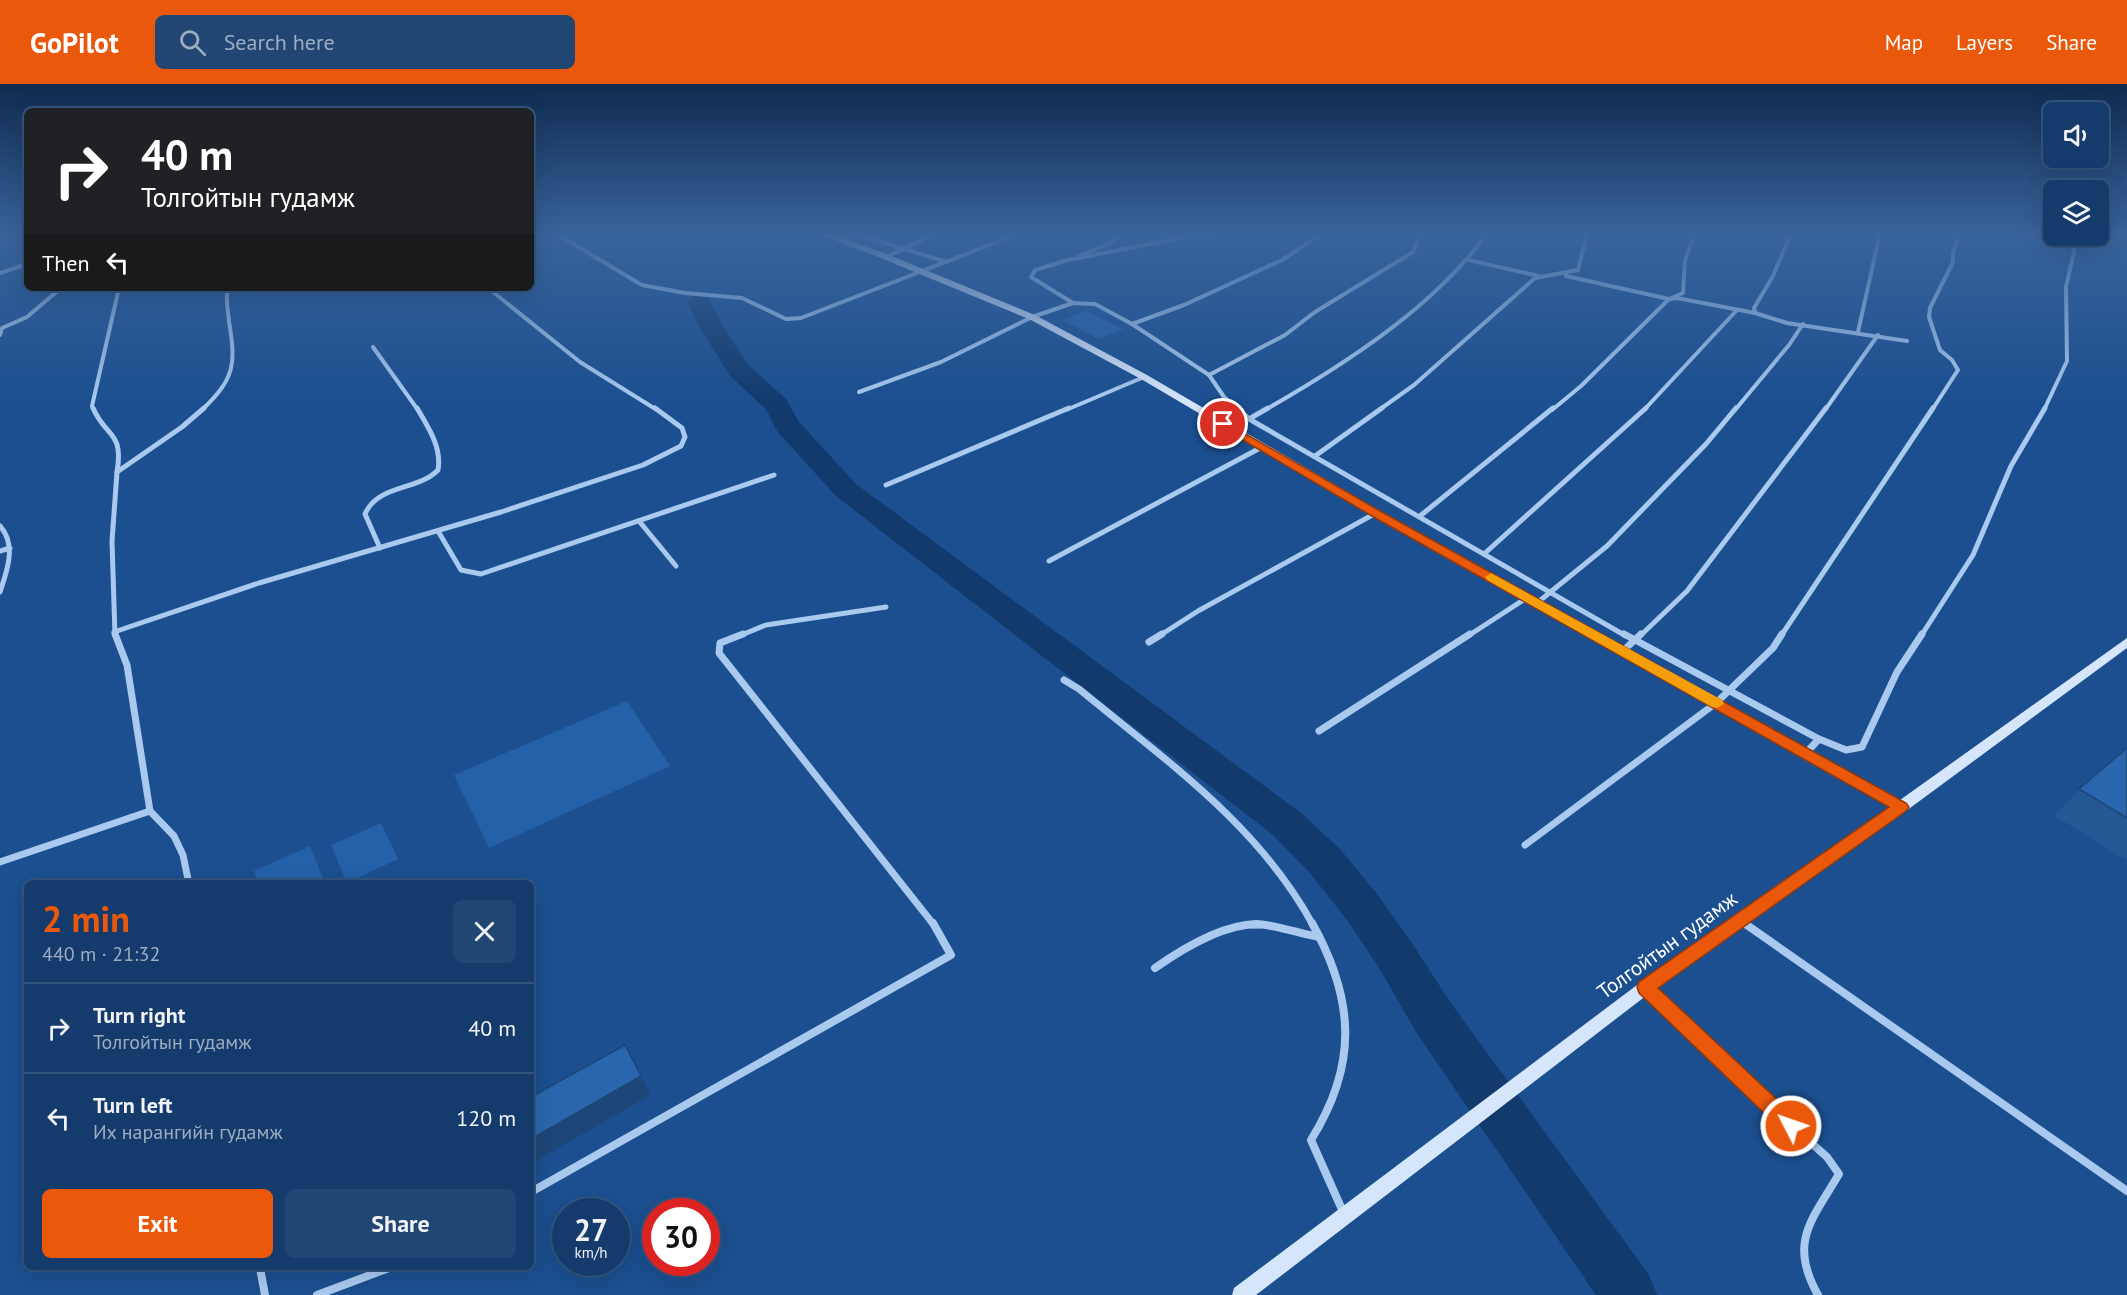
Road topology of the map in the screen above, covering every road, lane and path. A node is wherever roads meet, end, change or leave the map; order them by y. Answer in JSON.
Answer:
{"nodes":[{"id":1,"x":670,"y":290,"type":"edge"},
{"id":2,"x":874,"y":290,"type":"edge"},
{"id":3,"x":966,"y":290,"type":"edge"},
{"id":4,"x":1051,"y":290,"type":"edge"},
{"id":5,"x":1218,"y":290,"type":"edge"},
{"id":6,"x":1352,"y":290,"type":"edge"},
{"id":7,"x":1436,"y":290,"type":"edge"},
{"id":8,"x":1523,"y":290,"type":"edge"},
{"id":9,"x":1626,"y":290,"type":"edge"},
{"id":10,"x":1683,"y":290,"type":"edge"},
{"id":11,"x":1765,"y":290,"type":"edge"},
{"id":12,"x":1867,"y":290,"type":"edge"},
{"id":13,"x":1939,"y":290,"type":"edge"},
{"id":14,"x":2066,"y":290,"type":"edge"},
{"id":15,"x":57,"y":291,"type":"edge"},
{"id":16,"x":117,"y":291,"type":"edge"},
{"id":17,"x":227,"y":291,"type":"edge"},
{"id":18,"x":492,"y":291,"type":"edge"},
{"id":19,"x":1669,"y":299,"type":"junction"},
{"id":20,"x":1073,"y":303,"type":"junction"},
{"id":21,"x":1737,"y":310,"type":"junction"},
{"id":22,"x":1755,"y":312,"type":"junction"},
{"id":23,"x":1032,"y":317,"type":"junction"},
{"id":24,"x":1131,"y":324,"type":"junction"},
{"id":25,"x":1803,"y":324,"type":"junction"},
{"id":26,"x":1,"y":329,"type":"edge"},
{"id":27,"x":1858,"y":332,"type":"junction"},
{"id":28,"x":0,"y":335,"type":"edge"},
{"id":29,"x":1878,"y":335,"type":"junction"},
{"id":30,"x":1906,"y":341,"type":"dead end"},
{"id":31,"x":373,"y":347,"type":"dead end"},
{"id":32,"x":1209,"y":375,"type":"junction"},
{"id":33,"x":1144,"y":377,"type":"junction"},
{"id":34,"x":859,"y":392,"type":"dead end"},
{"id":35,"x":1249,"y":419,"type":"junction"},
{"id":36,"x":1262,"y":447,"type":"junction"},
{"id":37,"x":1315,"y":456,"type":"junction"},
{"id":38,"x":117,"y":472,"type":"junction"},
{"id":39,"x":774,"y":475,"type":"dead end"},
{"id":40,"x":886,"y":485,"type":"dead end"},
{"id":41,"x":1376,"y":513,"type":"junction"},
{"id":42,"x":1420,"y":516,"type":"junction"},
{"id":43,"x":639,"y":521,"type":"junction"},
{"id":44,"x":0,"y":526,"type":"edge"},
{"id":45,"x":438,"y":531,"type":"junction"},
{"id":46,"x":10,"y":548,"type":"junction"},
{"id":47,"x":380,"y":548,"type":"junction"},
{"id":48,"x":0,"y":551,"type":"edge"},
{"id":49,"x":1484,"y":554,"type":"junction"},
{"id":50,"x":1049,"y":561,"type":"dead end"},
{"id":51,"x":675,"y":566,"type":"dead end"},
{"id":52,"x":0,"y":592,"type":"edge"},
{"id":53,"x":1550,"y":592,"type":"junction"},
{"id":54,"x":1533,"y":600,"type":"junction"},
{"id":55,"x":886,"y":608,"type":"dead end"},
{"id":56,"x":114,"y":632,"type":"junction"},
{"id":57,"x":1634,"y":640,"type":"junction"},
{"id":58,"x":1149,"y":642,"type":"dead end"},
{"id":59,"x":2127,"y":642,"type":"edge"},
{"id":60,"x":1623,"y":651,"type":"junction"},
{"id":61,"x":1064,"y":681,"type":"dead end"},
{"id":62,"x":1730,"y":690,"type":"junction"},
{"id":63,"x":1716,"y":703,"type":"junction"},
{"id":64,"x":1319,"y":731,"type":"dead end"},
{"id":65,"x":1820,"y":739,"type":"junction"},
{"id":66,"x":1806,"y":753,"type":"junction"},
{"id":67,"x":1901,"y":807,"type":"junction"},
{"id":68,"x":150,"y":811,"type":"junction"},
{"id":69,"x":1526,"y":845,"type":"dead end"},
{"id":70,"x":0,"y":862,"type":"edge"},
{"id":71,"x":188,"y":880,"type":"edge"},
{"id":72,"x":1738,"y":920,"type":"junction"},
{"id":73,"x":1319,"y":937,"type":"junction"},
{"id":74,"x":1155,"y":968,"type":"dead end"},
{"id":75,"x":1646,"y":987,"type":"junction"},
{"id":76,"x":534,"y":1190,"type":"edge"},
{"id":77,"x":2127,"y":1191,"type":"edge"},
{"id":78,"x":1345,"y":1217,"type":"junction"},
{"id":79,"x":260,"y":1270,"type":"edge"},
{"id":80,"x":384,"y":1270,"type":"edge"},
{"id":81,"x":265,"y":1295,"type":"edge"},
{"id":82,"x":317,"y":1295,"type":"edge"},
{"id":83,"x":1241,"y":1295,"type":"edge"},
{"id":84,"x":1818,"y":1295,"type":"edge"}],
"edges":[{"from":1,"to":2,"type":"street"},
{"from":3,"to":23,"type":"main road"},
{"from":4,"to":20,"type":"street"},
{"from":5,"to":24,"type":"street"},
{"from":6,"to":32,"type":"street"},
{"from":7,"to":35,"type":"street"},
{"from":8,"to":37,"type":"street"},
{"from":9,"to":19,"type":"street"},
{"from":10,"to":19,"type":"street"},
{"from":11,"to":22,"type":"street"},
{"from":12,"to":27,"type":"street"},
{"from":13,"to":62,"type":"street"},
{"from":14,"to":65,"type":"street"},
{"from":15,"to":26,"type":"street"},
{"from":16,"to":38,"type":"street"},
{"from":17,"to":38,"type":"street"},
{"from":18,"to":45,"type":"street"},
{"from":19,"to":21,"type":"street"},
{"from":19,"to":42,"type":"street"},
{"from":20,"to":23,"type":"street"},
{"from":20,"to":24,"type":"street"},
{"from":21,"to":22,"type":"street"},
{"from":21,"to":49,"type":"street"},
{"from":22,"to":25,"type":"street"},
{"from":23,"to":33,"type":"main road"},
{"from":23,"to":34,"type":"street"},
{"from":24,"to":32,"type":"street"},
{"from":25,"to":27,"type":"street"},
{"from":25,"to":53,"type":"street"},
{"from":26,"to":28,"type":"street"},
{"from":27,"to":29,"type":"street"},
{"from":29,"to":30,"type":"street"},
{"from":29,"to":57,"type":"street"},
{"from":31,"to":47,"type":"street"},
{"from":32,"to":35,"type":"street"},
{"from":33,"to":36,"type":"main road"},
{"from":33,"to":40,"type":"street"},
{"from":35,"to":37,"type":"street"},
{"from":36,"to":41,"type":"main road"},
{"from":36,"to":50,"type":"street"},
{"from":37,"to":42,"type":"street"},
{"from":38,"to":56,"type":"street"},
{"from":39,"to":43,"type":"street"},
{"from":41,"to":54,"type":"main road"},
{"from":41,"to":58,"type":"street"},
{"from":42,"to":49,"type":"street"},
{"from":43,"to":45,"type":"street"},
{"from":43,"to":51,"type":"street"},
{"from":44,"to":46,"type":"street"},
{"from":45,"to":47,"type":"street"},
{"from":46,"to":48,"type":"street"},
{"from":46,"to":52,"type":"street"},
{"from":47,"to":56,"type":"street"},
{"from":49,"to":53,"type":"street"},
{"from":53,"to":54,"type":"street"},
{"from":53,"to":57,"type":"street"},
{"from":54,"to":60,"type":"main road"},
{"from":54,"to":64,"type":"street"},
{"from":55,"to":76,"type":"street"},
{"from":56,"to":68,"type":"street"},
{"from":57,"to":60,"type":"street"},
{"from":57,"to":62,"type":"street"},
{"from":59,"to":67,"type":"main road","name":"Толгойтын гудамж"},
{"from":60,"to":63,"type":"main road"},
{"from":61,"to":73,"type":"street"},
{"from":62,"to":63,"type":"street"},
{"from":62,"to":65,"type":"street"},
{"from":63,"to":66,"type":"main road"},
{"from":63,"to":69,"type":"street"},
{"from":65,"to":66,"type":"street"},
{"from":66,"to":67,"type":"main road"},
{"from":67,"to":72,"type":"main road","name":"Толгойтын гудамж"},
{"from":68,"to":70,"type":"street"},
{"from":68,"to":71,"type":"street"},
{"from":72,"to":75,"type":"main road","name":"Толгойтын гудамж"},
{"from":72,"to":77,"type":"street"},
{"from":73,"to":74,"type":"street"},
{"from":73,"to":78,"type":"street"},
{"from":75,"to":78,"type":"main road","name":"Толгойтын гудамж"},
{"from":75,"to":84,"type":"street"},
{"from":78,"to":83,"type":"main road","name":"Толгойтын гудамж"},
{"from":79,"to":81,"type":"street"},
{"from":80,"to":82,"type":"street"}]}
